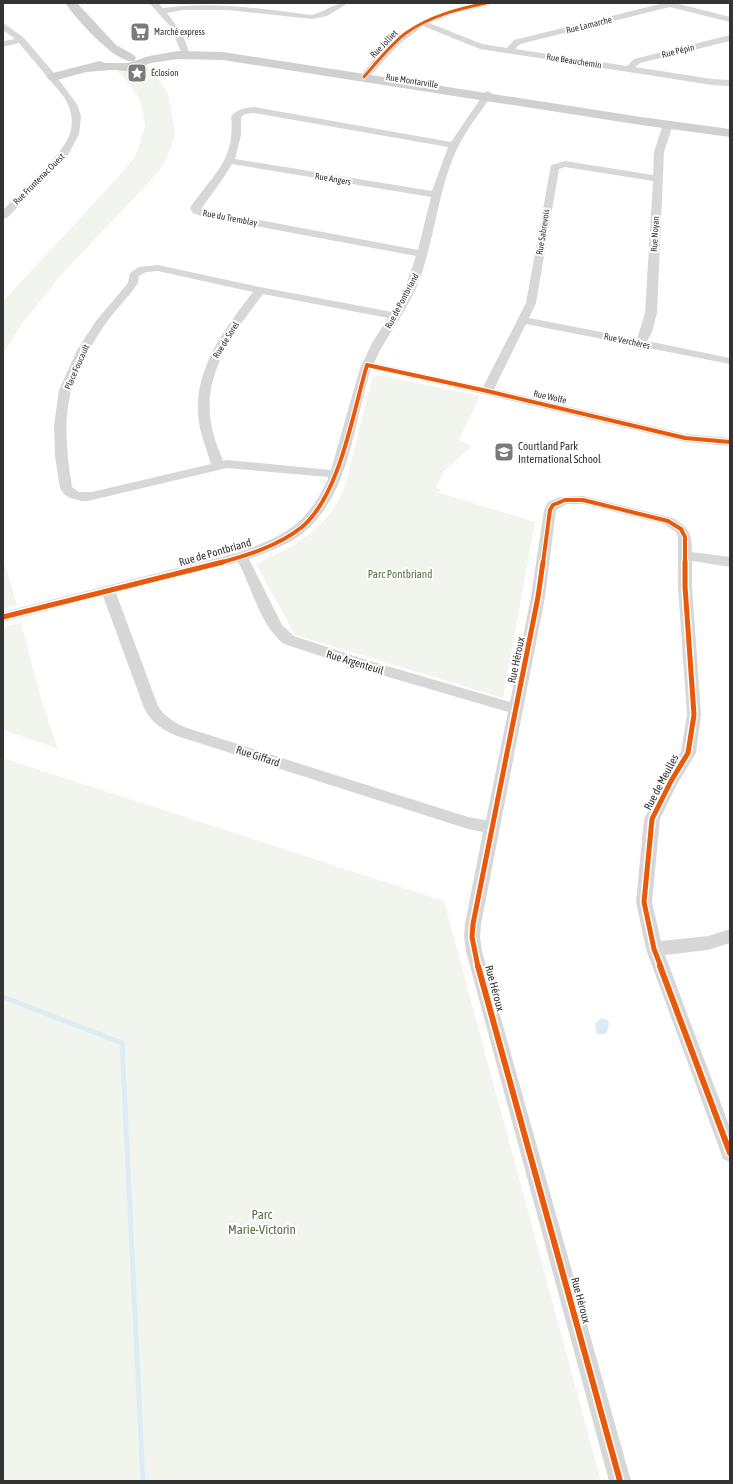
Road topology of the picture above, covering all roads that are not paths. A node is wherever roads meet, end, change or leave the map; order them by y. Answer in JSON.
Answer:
{"nodes":[{"id":1,"x":71,"y":3,"type":"edge"},
{"id":2,"x":153,"y":3,"type":"edge"},
{"id":3,"x":344,"y":3,"type":"edge"},
{"id":4,"x":486,"y":3,"type":"edge"},
{"id":5,"x":670,"y":4,"type":"edge"},
{"id":6,"x":162,"y":11,"type":"junction"},
{"id":7,"x":730,"y":20,"type":"edge"},
{"id":8,"x":422,"y":23,"type":"junction"},
{"id":9,"x":3,"y":26,"type":"edge"},
{"id":10,"x":730,"y":38,"type":"edge"},
{"id":11,"x":21,"y":40,"type":"junction"},
{"id":12,"x":3,"y":44,"type":"edge"},
{"id":13,"x":112,"y":48,"type":"junction"},
{"id":14,"x":509,"y":51,"type":"junction"},
{"id":15,"x":185,"y":53,"type":"junction"},
{"id":16,"x":131,"y":61,"type":"junction"},
{"id":17,"x":118,"y":63,"type":"junction"},
{"id":18,"x":629,"y":69,"type":"junction"},
{"id":19,"x":366,"y":76,"type":"junction"},
{"id":20,"x":52,"y":77,"type":"junction"},
{"id":21,"x":730,"y":83,"type":"edge"},
{"id":22,"x":487,"y":95,"type":"junction"},
{"id":23,"x":668,"y":124,"type":"junction"},
{"id":24,"x":730,"y":133,"type":"edge"},
{"id":25,"x":454,"y":145,"type":"junction"},
{"id":26,"x":230,"y":161,"type":"junction"},
{"id":27,"x":657,"y":179,"type":"junction"},
{"id":28,"x":436,"y":195,"type":"junction"},
{"id":29,"x":3,"y":216,"type":"edge"},
{"id":30,"x":423,"y":254,"type":"junction"},
{"id":31,"x":260,"y":290,"type":"junction"},
{"id":32,"x":394,"y":316,"type":"junction"},
{"id":33,"x":524,"y":320,"type":"junction"},
{"id":34,"x":640,"y":344,"type":"junction"},
{"id":35,"x":730,"y":362,"type":"edge"},
{"id":36,"x":367,"y":365,"type":"junction"},
{"id":37,"x":487,"y":391,"type":"junction"},
{"id":38,"x":730,"y":442,"type":"edge"},
{"id":39,"x":218,"y":465,"type":"junction"},
{"id":40,"x":336,"y":474,"type":"junction"},
{"id":41,"x":565,"y":500,"type":"joint"},
{"id":42,"x":685,"y":555,"type":"junction"},
{"id":43,"x":241,"y":558,"type":"junction"},
{"id":44,"x":730,"y":562,"type":"edge"},
{"id":45,"x":108,"y":591,"type":"junction"},
{"id":46,"x":3,"y":617,"type":"edge"},
{"id":47,"x":515,"y":709,"type":"junction"},
{"id":48,"x":493,"y":828,"type":"junction"},
{"id":49,"x":730,"y":936,"type":"edge"},
{"id":50,"x":654,"y":949,"type":"junction"},
{"id":51,"x":730,"y":1153,"type":"edge"},
{"id":52,"x":620,"y":1481,"type":"edge"}],
"edges":[{"from":1,"to":13,"type":"street"},
{"from":2,"to":6,"type":"street"},
{"from":3,"to":6,"type":"street"},
{"from":4,"to":8,"type":"street","name":"Rue Jolliet"},
{"from":5,"to":7,"type":"street"},
{"from":5,"to":14,"type":"street","name":"Rue Lamarche"},
{"from":6,"to":15,"type":"street"},
{"from":8,"to":14,"type":"street","name":"Rue Beauchemin"},
{"from":8,"to":19,"type":"street","name":"Rue Jolliet"},
{"from":9,"to":11,"type":"street","name":"Rue Frontenac Ouest"},
{"from":10,"to":18,"type":"street","name":"Rue Pépin"},
{"from":11,"to":12,"type":"street"},
{"from":11,"to":20,"type":"street","name":"Rue Frontenac Ouest"},
{"from":13,"to":16,"type":"street"},
{"from":13,"to":17,"type":"street"},
{"from":14,"to":18,"type":"street","name":"Rue Beauchemin"},
{"from":15,"to":16,"type":"street","name":"Rue Montarville"},
{"from":15,"to":19,"type":"street","name":"Rue Montarville"},
{"from":16,"to":17,"type":"street","name":"Rue Montarville"},
{"from":17,"to":20,"type":"street","name":"Rue Montarville"},
{"from":18,"to":21,"type":"street","name":"Rue Beauchemin"},
{"from":19,"to":22,"type":"street","name":"Rue Montarville"},
{"from":20,"to":29,"type":"street","name":"Rue Frontenac Ouest"},
{"from":22,"to":23,"type":"street","name":"Rue Montarville"},
{"from":22,"to":25,"type":"street","name":"Rue de Pontbriand"},
{"from":23,"to":24,"type":"street","name":"Rue Montarville"},
{"from":23,"to":27,"type":"street","name":"Rue Noyan"},
{"from":25,"to":26,"type":"street","name":"Rue du Tremblay"},
{"from":25,"to":28,"type":"street","name":"Rue de Pontbriand"},
{"from":26,"to":28,"type":"street","name":"Rue Angers"},
{"from":26,"to":30,"type":"street","name":"Rue du Tremblay"},
{"from":27,"to":33,"type":"street","name":"Rue Sabrevois"},
{"from":27,"to":34,"type":"street","name":"Rue Noyan"},
{"from":28,"to":30,"type":"street","name":"Rue de Pontbriand"},
{"from":30,"to":32,"type":"street","name":"Rue de Pontbriand"},
{"from":31,"to":32,"type":"street","name":"Place Foucault"},
{"from":31,"to":39,"type":"street","name":"Rue de Sorel"},
{"from":31,"to":39,"type":"street","name":"Place Foucault"},
{"from":32,"to":36,"type":"street","name":"Rue de Pontbriand"},
{"from":33,"to":34,"type":"street","name":"Rue Verchères"},
{"from":33,"to":37,"type":"street","name":"Rue Sabrevois"},
{"from":34,"to":35,"type":"street","name":"Rue Verchères"},
{"from":36,"to":37,"type":"street","name":"Rue Wolfe"},
{"from":36,"to":40,"type":"street","name":"Rue de Pontbriand"},
{"from":37,"to":38,"type":"street","name":"Rue Wolfe"},
{"from":39,"to":40,"type":"street","name":"Place Foucault"},
{"from":40,"to":43,"type":"street","name":"Rue de Pontbriand"},
{"from":41,"to":42,"type":"street","name":"Rue de Meulles"},
{"from":41,"to":47,"type":"street","name":"Rue Héroux"},
{"from":42,"to":44,"type":"street"},
{"from":42,"to":50,"type":"street","name":"Rue de Meulles"},
{"from":43,"to":45,"type":"street","name":"Rue de Pontbriand"},
{"from":43,"to":47,"type":"street","name":"Rue Argenteuil"},
{"from":45,"to":46,"type":"street","name":"Rue de Pontbriand"},
{"from":45,"to":48,"type":"street","name":"Rue Giffard"},
{"from":47,"to":48,"type":"street","name":"Rue Héroux"},
{"from":48,"to":52,"type":"street","name":"Rue Héroux"},
{"from":49,"to":50,"type":"street"},
{"from":50,"to":51,"type":"street","name":"Rue de Meulles"}]}
